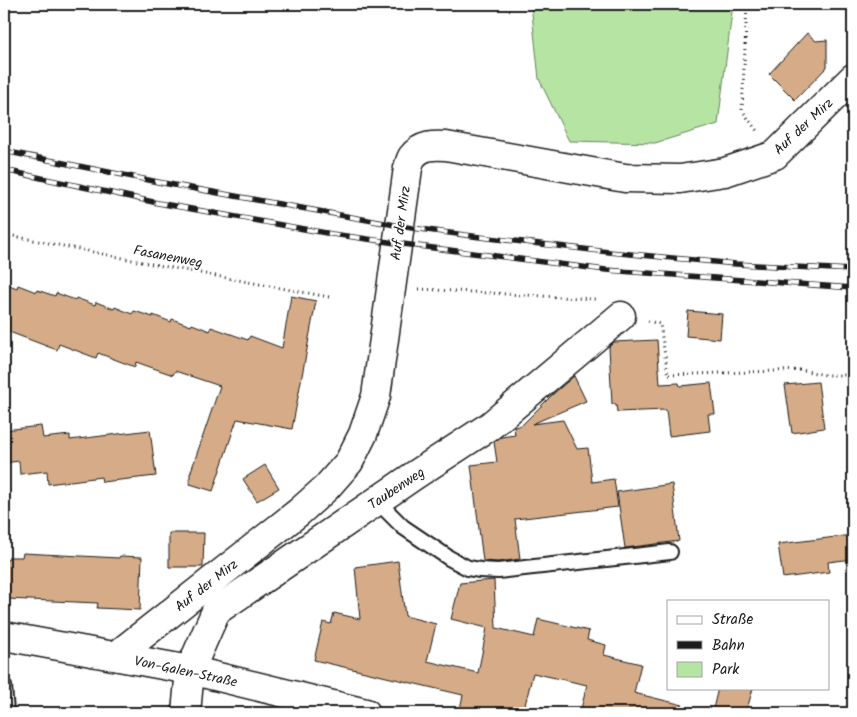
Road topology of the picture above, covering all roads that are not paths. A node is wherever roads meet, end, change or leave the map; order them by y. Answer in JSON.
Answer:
{"nodes":[{"id":1,"x":853,"y":78,"type":"edge"},
{"id":2,"x":621,"y":316,"type":"road end"},
{"id":3,"x":377,"y":501,"type":"junction"},
{"id":4,"x":670,"y":552,"type":"dead end"},
{"id":5,"x":4,"y":636,"type":"edge"},
{"id":6,"x":116,"y":656,"type":"junction"},
{"id":7,"x":190,"y":670,"type":"junction"},
{"id":8,"x":4,"y":686,"type":"edge"},
{"id":9,"x":6,"y":713,"type":"edge"},
{"id":10,"x":186,"y":713,"type":"edge"},
{"id":11,"x":366,"y":713,"type":"edge"}],
"edges":[{"from":1,"to":6,"type":"street","name":"Auf der Mirz"},
{"from":2,"to":3,"type":"street","name":"Taubenweg"},
{"from":3,"to":4,"type":"lane"},
{"from":3,"to":7,"type":"street","name":"Taubenweg"},
{"from":5,"to":6,"type":"street","name":"Von-Galen-Straße"},
{"from":6,"to":7,"type":"street","name":"Von-Galen-Straße"},
{"from":7,"to":10,"type":"street","name":"Taubenweg"},
{"from":7,"to":11,"type":"street","name":"Von-Galen-Straße"},
{"from":8,"to":9,"type":"lane"}]}
